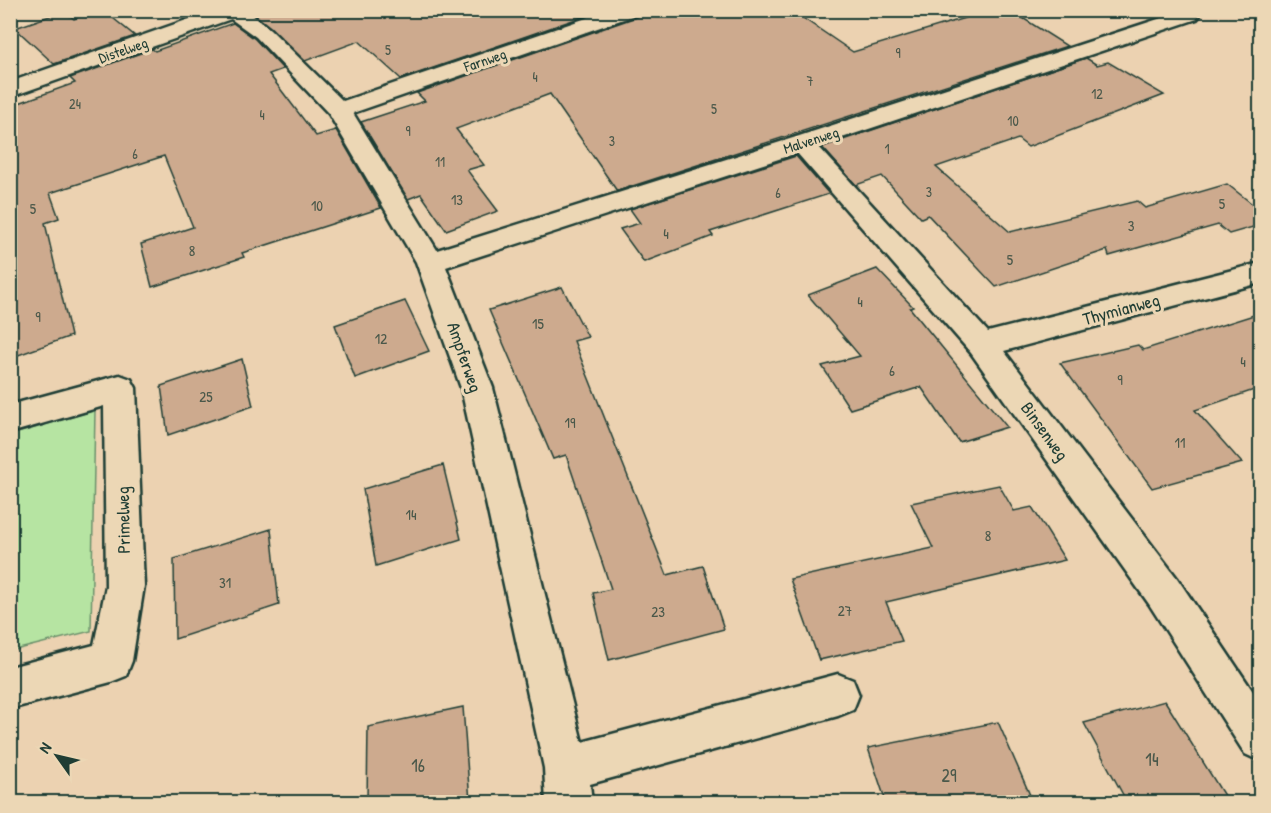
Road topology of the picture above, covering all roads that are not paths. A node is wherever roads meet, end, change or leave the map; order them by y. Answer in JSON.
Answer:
{"nodes":[{"id":1,"x":631,"y":10,"type":"edge"},
{"id":2,"x":235,"y":11,"type":"edge"},
{"id":3,"x":1191,"y":15,"type":"dead end"},
{"id":4,"x":10,"y":90,"type":"edge"},
{"id":5,"x":339,"y":110,"type":"junction"},
{"id":6,"x":802,"y":143,"type":"junction"},
{"id":7,"x":430,"y":261,"type":"junction"},
{"id":8,"x":1260,"y":273,"type":"edge"},
{"id":9,"x":982,"y":345,"type":"junction"},
{"id":10,"x":10,"y":419,"type":"edge"},
{"id":11,"x":10,"y":688,"type":"edge"},
{"id":12,"x":838,"y":695,"type":"dead end"},
{"id":13,"x":1260,"y":739,"type":"edge"},
{"id":14,"x":567,"y":785,"type":"edge"}],
"edges":[{"from":1,"to":5,"type":"street","name":"Farnweg"},
{"from":2,"to":4,"type":"street","name":"Distelweg"},
{"from":2,"to":5,"type":"street","name":"Ampferweg"},
{"from":3,"to":6,"type":"street","name":"Malvenweg"},
{"from":5,"to":7,"type":"street","name":"Ampferweg"},
{"from":6,"to":7,"type":"street","name":"Malvenweg"},
{"from":6,"to":9,"type":"street","name":"Binsenweg"},
{"from":7,"to":14,"type":"street","name":"Ampferweg"},
{"from":8,"to":9,"type":"street","name":"Thymianweg"},
{"from":9,"to":13,"type":"street","name":"Binsenweg"},
{"from":10,"to":11,"type":"street","name":"Primelweg"},
{"from":12,"to":14,"type":"street","name":"Ampferweg"}]}
